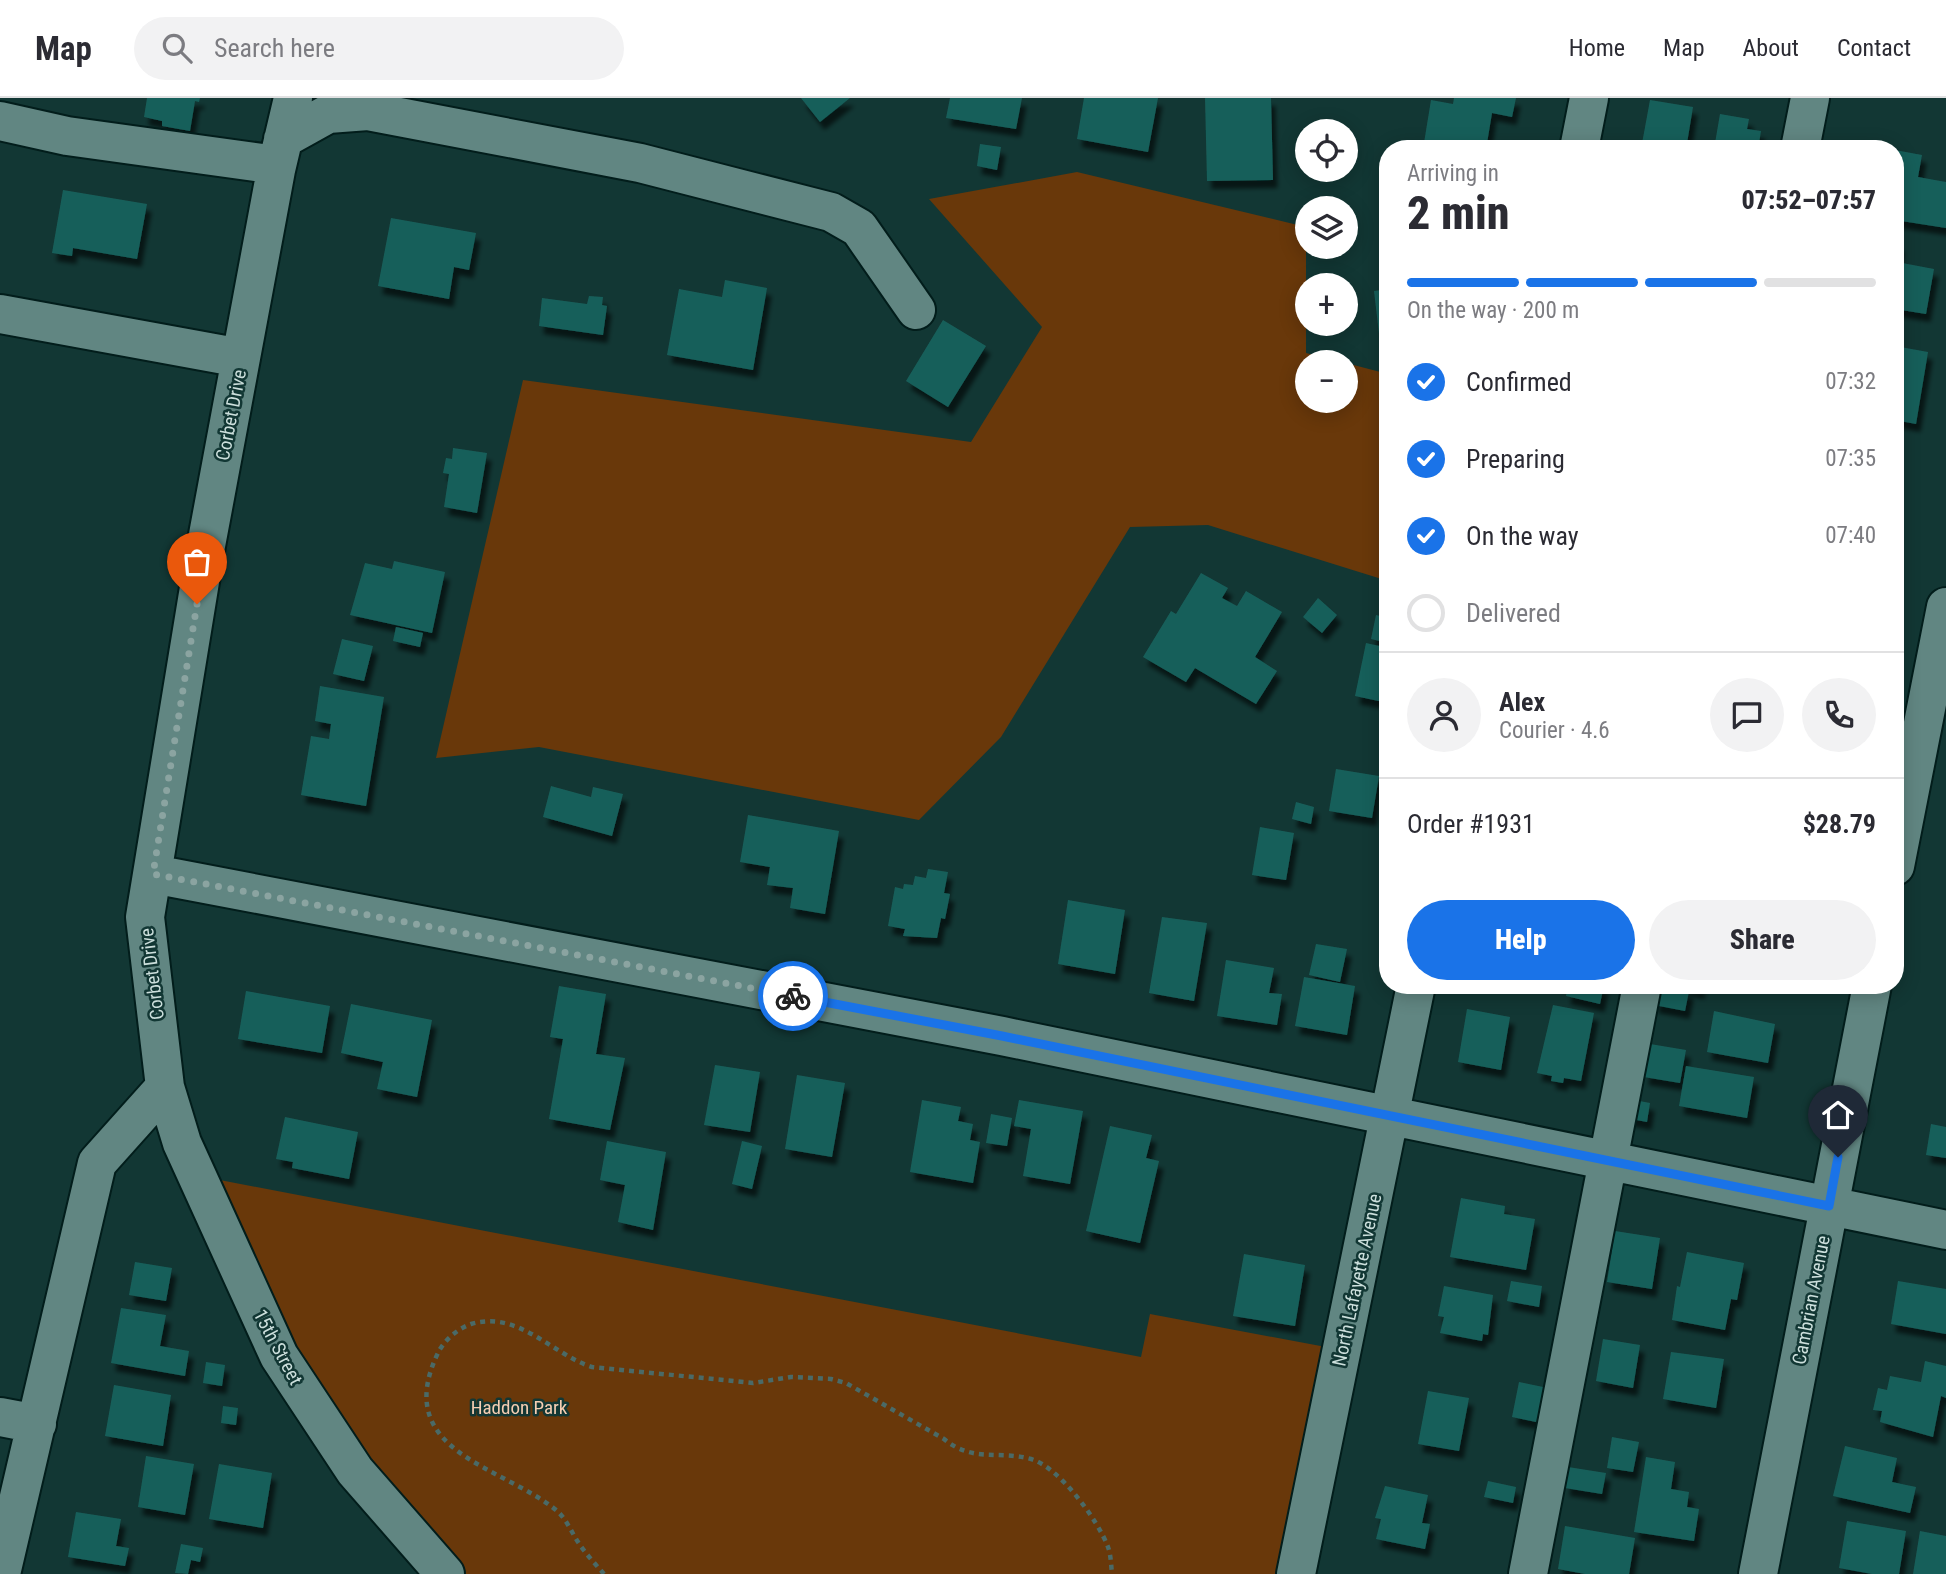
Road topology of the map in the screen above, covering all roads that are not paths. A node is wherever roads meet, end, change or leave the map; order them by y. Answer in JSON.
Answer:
{"nodes":[{"id":1,"x":293,"y":98,"type":"edge"},
{"id":2,"x":1588,"y":98,"type":"edge"},
{"id":3,"x":1810,"y":98,"type":"edge"},
{"id":4,"x":0,"y":121,"type":"edge"},
{"id":5,"x":1581,"y":140,"type":"edge"},
{"id":6,"x":1802,"y":140,"type":"edge"},
{"id":7,"x":280,"y":152,"type":"junction"},
{"id":8,"x":916,"y":310,"type":"dead end"},
{"id":9,"x":0,"y":314,"type":"edge"},
{"id":10,"x":241,"y":358,"type":"junction"},
{"id":11,"x":1946,"y":607,"type":"edge"},
{"id":12,"x":1904,"y":820,"type":"edge"},
{"id":13,"x":153,"y":874,"type":"junction"},
{"id":14,"x":1414,"y":994,"type":"edge"},
{"id":15,"x":1640,"y":994,"type":"edge"},
{"id":16,"x":1870,"y":994,"type":"edge"},
{"id":17,"x":165,"y":1087,"type":"junction"},
{"id":18,"x":1390,"y":1116,"type":"junction"},
{"id":19,"x":1609,"y":1161,"type":"junction"},
{"id":20,"x":1829,"y":1206,"type":"junction"},
{"id":21,"x":1946,"y":1230,"type":"edge"},
{"id":22,"x":0,"y":1417,"type":"edge"},
{"id":23,"x":37,"y":1424,"type":"junction"},
{"id":24,"x":1,"y":1574,"type":"edge"},
{"id":25,"x":445,"y":1574,"type":"edge"},
{"id":26,"x":1296,"y":1574,"type":"edge"},
{"id":27,"x":1528,"y":1574,"type":"edge"},
{"id":28,"x":1758,"y":1574,"type":"edge"}],
"edges":[{"from":1,"to":7,"type":"street","name":"Corbet Drive"},
{"from":2,"to":5,"type":"street"},
{"from":3,"to":6,"type":"street"},
{"from":4,"to":7,"type":"street"},
{"from":7,"to":8,"type":"street"},
{"from":7,"to":10,"type":"street","name":"Corbet Drive"},
{"from":9,"to":10,"type":"street"},
{"from":10,"to":13,"type":"street","name":"Corbet Drive"},
{"from":11,"to":12,"type":"street"},
{"from":13,"to":17,"type":"street","name":"Corbet Drive"},
{"from":13,"to":18,"type":"street"},
{"from":14,"to":18,"type":"street","name":"North Lafayette Avenue"},
{"from":15,"to":19,"type":"street"},
{"from":16,"to":20,"type":"street","name":"Cambrian Avenue"},
{"from":17,"to":23,"type":"street"},
{"from":17,"to":25,"type":"street","name":"15th Street"},
{"from":18,"to":19,"type":"street"},
{"from":18,"to":26,"type":"street","name":"North Lafayette Avenue"},
{"from":19,"to":20,"type":"street"},
{"from":19,"to":27,"type":"street"},
{"from":20,"to":21,"type":"street"},
{"from":20,"to":28,"type":"street","name":"Cambrian Avenue"},
{"from":22,"to":23,"type":"street"},
{"from":23,"to":24,"type":"street"}]}
